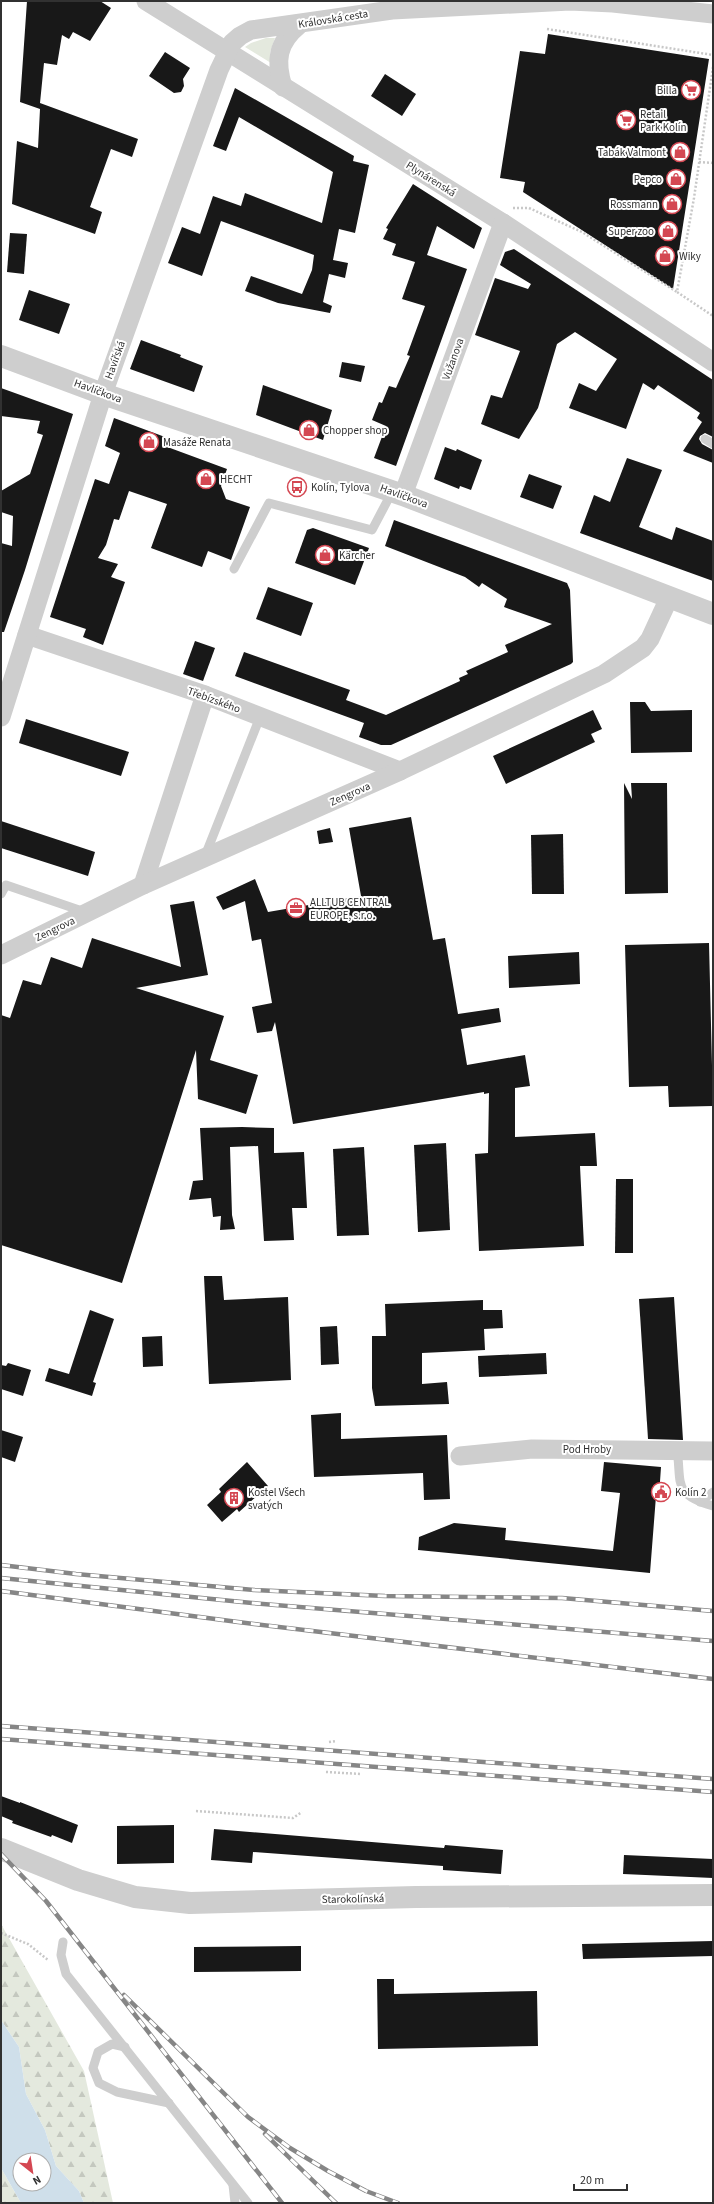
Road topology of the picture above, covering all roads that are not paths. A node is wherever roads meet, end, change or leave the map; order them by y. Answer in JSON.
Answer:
{"nodes":[{"id":1,"x":146,"y":1,"type":"edge"},
{"id":2,"x":713,"y":14,"type":"edge"},
{"id":3,"x":299,"y":25,"type":"junction"},
{"id":4,"x":227,"y":52,"type":"junction"},
{"id":5,"x":283,"y":87,"type":"junction"},
{"id":6,"x":507,"y":216,"type":"junction"},
{"id":7,"x":1,"y":356,"type":"edge"},
{"id":8,"x":713,"y":362,"type":"edge"},
{"id":9,"x":103,"y":394,"type":"junction"},
{"id":10,"x":398,"y":493,"type":"junction"},
{"id":11,"x":234,"y":569,"type":"dead end"},
{"id":12,"x":669,"y":598,"type":"junction"},
{"id":13,"x":713,"y":614,"type":"edge"},
{"id":14,"x":27,"y":635,"type":"junction"},
{"id":15,"x":205,"y":696,"type":"junction"},
{"id":16,"x":1,"y":717,"type":"edge"},
{"id":17,"x":260,"y":717,"type":"junction"},
{"id":18,"x":400,"y":771,"type":"junction"},
{"id":19,"x":205,"y":858,"type":"junction"},
{"id":20,"x":142,"y":885,"type":"junction"},
{"id":21,"x":1,"y":894,"type":"edge"},
{"id":22,"x":88,"y":912,"type":"junction"},
{"id":23,"x":1,"y":956,"type":"edge"},
{"id":24,"x":678,"y":1449,"type":"junction"},
{"id":25,"x":713,"y":1451,"type":"edge"},
{"id":26,"x":460,"y":1456,"type":"dead end"},
{"id":27,"x":713,"y":1492,"type":"edge"},
{"id":28,"x":700,"y":1502,"type":"junction"},
{"id":29,"x":713,"y":1506,"type":"edge"},
{"id":30,"x":1,"y":1849,"type":"edge"},
{"id":31,"x":713,"y":1895,"type":"edge"},
{"id":32,"x":63,"y":1942,"type":"dead end"},
{"id":33,"x":125,"y":2047,"type":"junction"},
{"id":34,"x":169,"y":2103,"type":"junction"},
{"id":35,"x":233,"y":2183,"type":"junction"},
{"id":36,"x":235,"y":2203,"type":"edge"},
{"id":37,"x":248,"y":2203,"type":"edge"}],
"edges":[{"from":1,"to":4,"type":"street","name":"Plynárenská"},
{"from":2,"to":3,"type":"street","name":"Královská cesta"},
{"from":3,"to":4,"type":"street","name":"Královská cesta"},
{"from":3,"to":5,"type":"street"},
{"from":4,"to":5,"type":"street","name":"Plynárenská"},
{"from":4,"to":9,"type":"street","name":"Havířská"},
{"from":5,"to":6,"type":"street","name":"Plynárenská"},
{"from":6,"to":8,"type":"street","name":"Plynárenská"},
{"from":6,"to":10,"type":"street","name":"Vužanova"},
{"from":7,"to":9,"type":"street","name":"Havlíčkova"},
{"from":9,"to":10,"type":"street","name":"Havlíčkova"},
{"from":9,"to":14,"type":"street","name":"Havířská"},
{"from":10,"to":11,"type":"lane"},
{"from":10,"to":12,"type":"street","name":"Havlíčkova"},
{"from":12,"to":13,"type":"street","name":"Havlíčkova"},
{"from":12,"to":18,"type":"street","name":"Zengrova"},
{"from":14,"to":15,"type":"street","name":"Třebízského"},
{"from":14,"to":16,"type":"street","name":"Havířská"},
{"from":15,"to":17,"type":"street","name":"Třebízského"},
{"from":15,"to":20,"type":"street"},
{"from":17,"to":18,"type":"street","name":"Třebízského"},
{"from":17,"to":19,"type":"lane"},
{"from":18,"to":19,"type":"street","name":"Zengrova"},
{"from":19,"to":20,"type":"street","name":"Zengrova"},
{"from":20,"to":22,"type":"street","name":"Zengrova"},
{"from":21,"to":22,"type":"lane"},
{"from":22,"to":23,"type":"street","name":"Zengrova"},
{"from":24,"to":25,"type":"street","name":"Pod Hroby"},
{"from":24,"to":26,"type":"street","name":"Pod Hroby"},
{"from":24,"to":28,"type":"lane"},
{"from":27,"to":28,"type":"lane"},
{"from":28,"to":29,"type":"lane"},
{"from":30,"to":31,"type":"street","name":"Starokolínská"},
{"from":32,"to":33,"type":"lane"},
{"from":33,"to":34,"type":"lane"},
{"from":33,"to":34,"type":"lane"},
{"from":34,"to":35,"type":"lane"},
{"from":35,"to":36,"type":"lane"},
{"from":35,"to":37,"type":"lane"}]}
